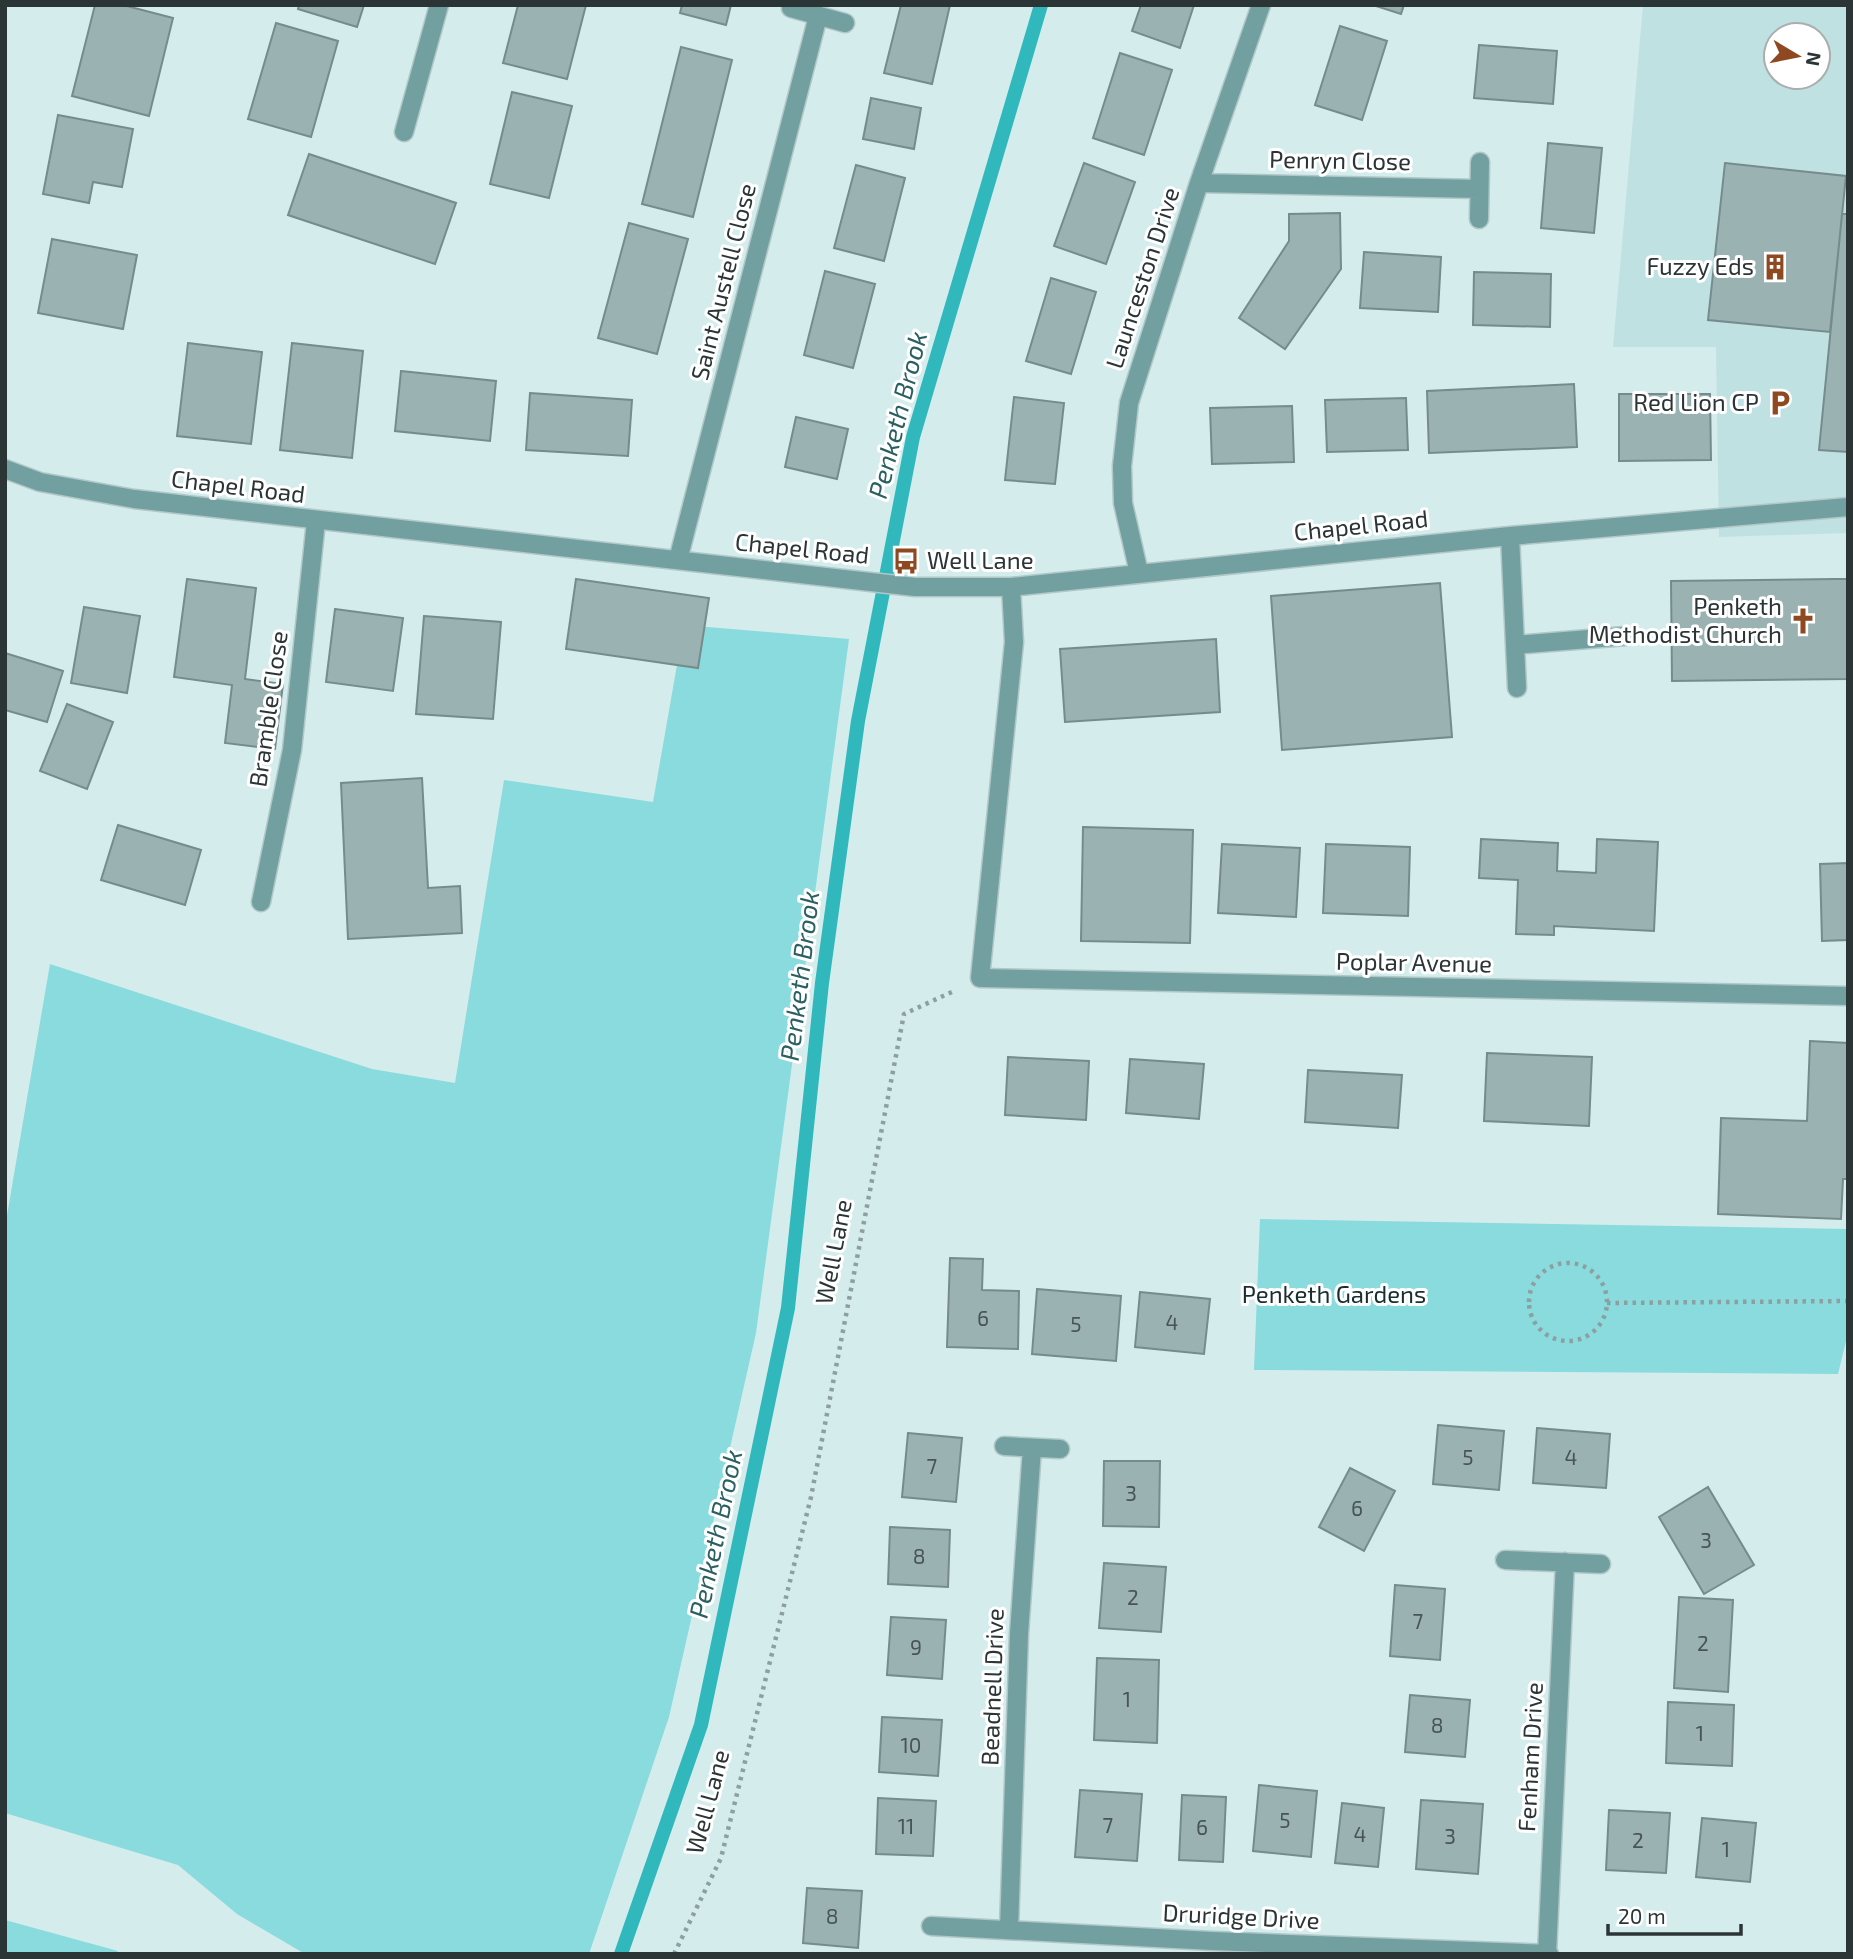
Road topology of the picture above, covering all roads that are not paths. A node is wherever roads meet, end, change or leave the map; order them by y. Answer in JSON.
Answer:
{"nodes":[{"id":1,"x":439,"y":5,"type":"edge"},
{"id":2,"x":1261,"y":5,"type":"edge"},
{"id":3,"x":792,"y":8,"type":"dead end"},
{"id":4,"x":818,"y":16,"type":"junction"},
{"id":5,"x":845,"y":23,"type":"dead end"},
{"id":6,"x":404,"y":132,"type":"dead end"},
{"id":7,"x":1480,"y":162,"type":"dead end"},
{"id":8,"x":1199,"y":183,"type":"junction"},
{"id":9,"x":1479,"y":189,"type":"junction"},
{"id":10,"x":1479,"y":219,"type":"dead end"},
{"id":11,"x":5,"y":469,"type":"edge"},
{"id":12,"x":1848,"y":507,"type":"edge"},
{"id":13,"x":316,"y":521,"type":"junction"},
{"id":14,"x":1510,"y":536,"type":"junction"},
{"id":15,"x":678,"y":559,"type":"junction"},
{"id":16,"x":1139,"y":573,"type":"junction"},
{"id":17,"x":1011,"y":587,"type":"junction"},
{"id":18,"x":1626,"y":636,"type":"dead end"},
{"id":19,"x":1515,"y":645,"type":"junction"},
{"id":20,"x":1517,"y":688,"type":"dead end"},
{"id":21,"x":261,"y":902,"type":"dead end"},
{"id":22,"x":1848,"y":996,"type":"edge"},
{"id":23,"x":1004,"y":1446,"type":"dead end"},
{"id":24,"x":1032,"y":1448,"type":"junction"},
{"id":25,"x":1060,"y":1450,"type":"dead end"},
{"id":26,"x":1505,"y":1560,"type":"dead end"},
{"id":27,"x":1565,"y":1562,"type":"junction"},
{"id":28,"x":1601,"y":1564,"type":"dead end"},
{"id":29,"x":931,"y":1926,"type":"dead end"},
{"id":30,"x":1009,"y":1929,"type":"junction"},
{"id":31,"x":1548,"y":1954,"type":"edge"}],
"edges":[{"from":1,"to":6,"type":"street"},
{"from":2,"to":8,"type":"street","name":"Launceston Drive"},
{"from":3,"to":4,"type":"street"},
{"from":4,"to":5,"type":"street"},
{"from":4,"to":15,"type":"street","name":"Saint Austell Close"},
{"from":7,"to":9,"type":"street"},
{"from":8,"to":9,"type":"street","name":"Penryn Close"},
{"from":8,"to":16,"type":"street","name":"Launceston Drive"},
{"from":9,"to":10,"type":"street"},
{"from":11,"to":13,"type":"street","name":"Chapel Road"},
{"from":12,"to":14,"type":"street","name":"Chapel Road"},
{"from":13,"to":15,"type":"street","name":"Chapel Road"},
{"from":13,"to":21,"type":"street","name":"Bramble Close"},
{"from":14,"to":16,"type":"street","name":"Chapel Road"},
{"from":14,"to":19,"type":"street"},
{"from":15,"to":17,"type":"street","name":"Chapel Road"},
{"from":16,"to":17,"type":"street","name":"Chapel Road"},
{"from":17,"to":22,"type":"street","name":"Poplar Avenue"},
{"from":18,"to":19,"type":"street"},
{"from":19,"to":20,"type":"street"},
{"from":23,"to":24,"type":"street"},
{"from":24,"to":25,"type":"street"},
{"from":24,"to":30,"type":"street","name":"Beadnell Drive"},
{"from":26,"to":27,"type":"street"},
{"from":27,"to":28,"type":"street"},
{"from":27,"to":31,"type":"street","name":"Fenham Drive"},
{"from":29,"to":30,"type":"street","name":"Druridge Drive"},
{"from":30,"to":31,"type":"street","name":"Druridge Drive"}]}
